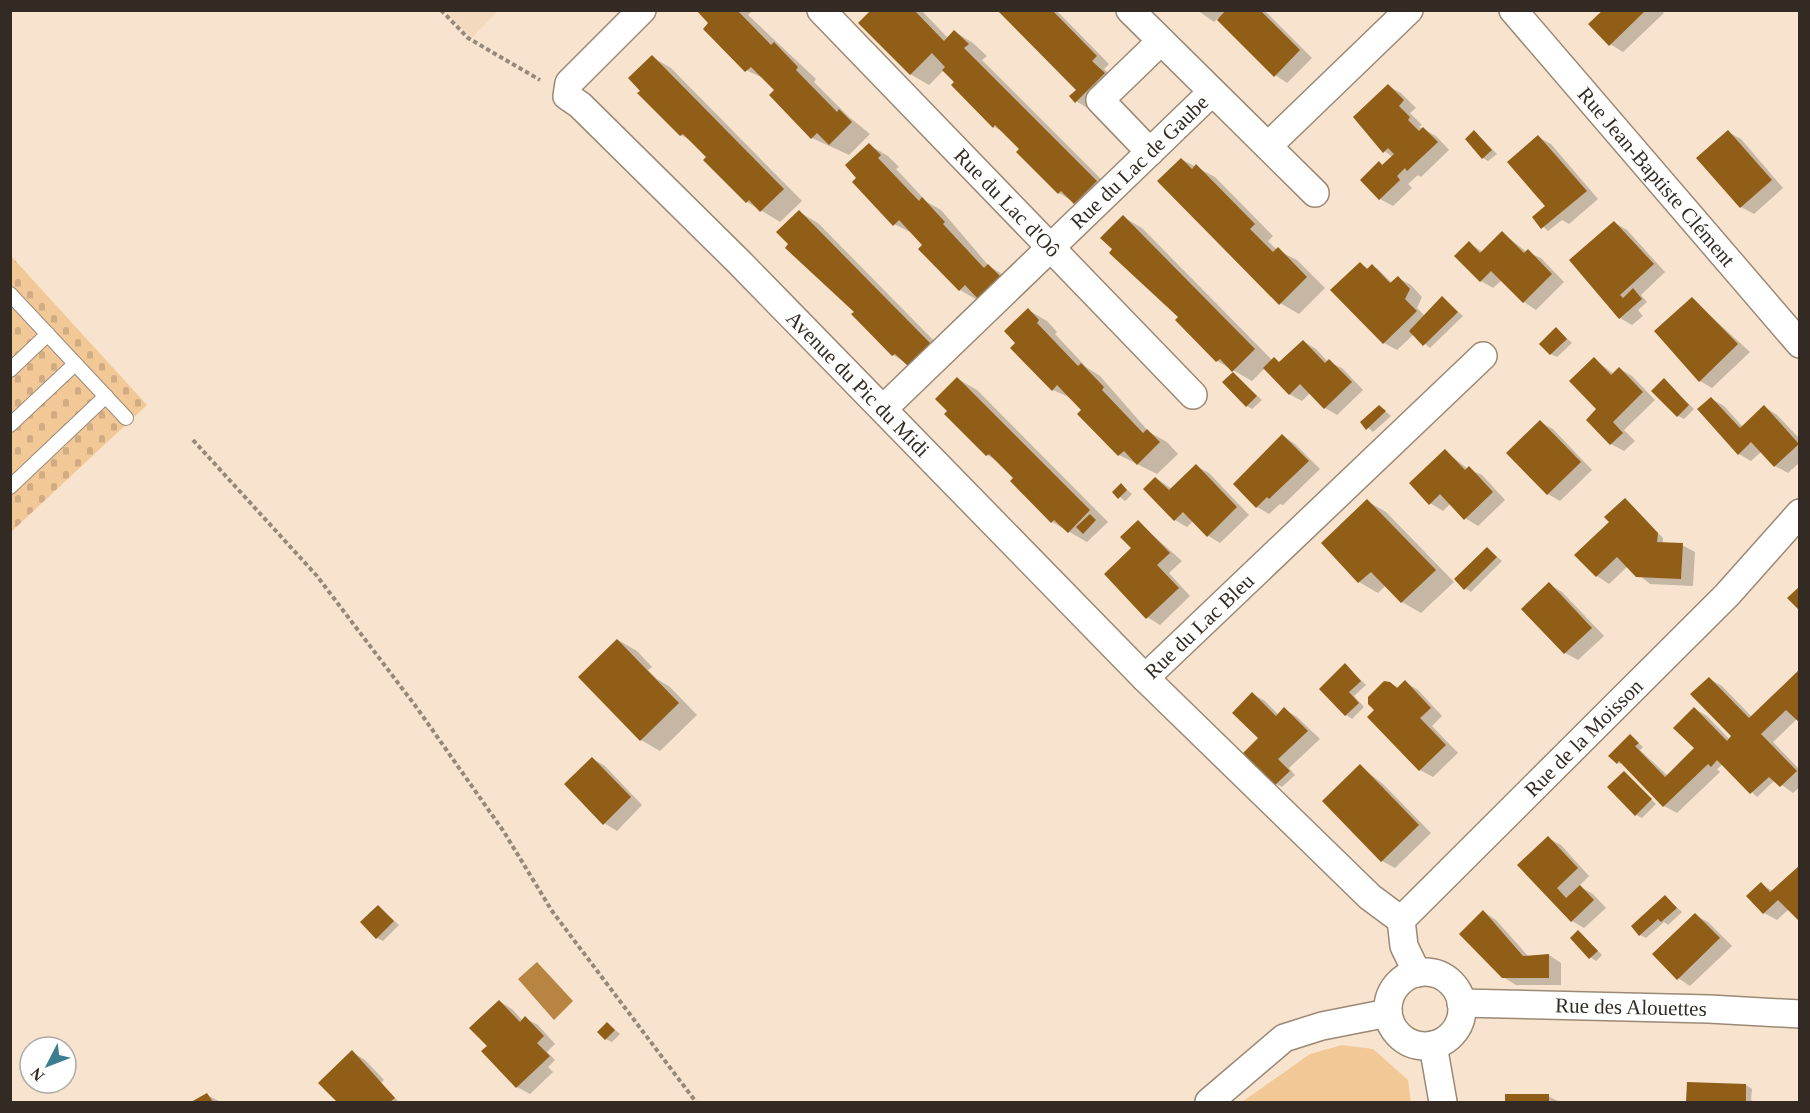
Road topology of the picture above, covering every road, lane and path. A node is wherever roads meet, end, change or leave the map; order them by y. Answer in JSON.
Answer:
{"nodes":[{"id":1,"x":441,"y":10,"type":"edge"},
{"id":2,"x":642,"y":10,"type":"edge"},
{"id":3,"x":821,"y":10,"type":"edge"},
{"id":4,"x":1130,"y":10,"type":"edge"},
{"id":5,"x":1409,"y":10,"type":"edge"},
{"id":6,"x":1513,"y":10,"type":"edge"},
{"id":7,"x":1161,"y":41,"type":"junction"},
{"id":8,"x":1212,"y":92,"type":"junction"},
{"id":9,"x":567,"y":96,"type":"junction"},
{"id":10,"x":1268,"y":146,"type":"junction"},
{"id":11,"x":1150,"y":152,"type":"junction"},
{"id":12,"x":1315,"y":193,"type":"dead end"},
{"id":13,"x":1051,"y":248,"type":"junction"},
{"id":14,"x":13,"y":303,"type":"edge"},
{"id":15,"x":48,"y":334,"type":"junction"},
{"id":16,"x":1800,"y":344,"type":"edge"},
{"id":17,"x":1483,"y":356,"type":"dead end"},
{"id":18,"x":75,"y":364,"type":"junction"},
{"id":19,"x":10,"y":370,"type":"edge"},
{"id":20,"x":1193,"y":395,"type":"dead end"},
{"id":21,"x":106,"y":396,"type":"junction"},
{"id":22,"x":883,"y":408,"type":"junction"},
{"id":23,"x":126,"y":418,"type":"dead end"},
{"id":24,"x":10,"y":425,"type":"edge"},
{"id":25,"x":193,"y":440,"type":"dead end"},
{"id":26,"x":10,"y":487,"type":"edge"},
{"id":27,"x":1800,"y":513,"type":"edge"},
{"id":28,"x":1145,"y":678,"type":"junction"},
{"id":29,"x":1401,"y":920,"type":"junction"},
{"id":30,"x":1417,"y":973,"type":"junction"},
{"id":31,"x":1461,"y":1003,"type":"junction"},
{"id":32,"x":1388,"y":1012,"type":"junction"},
{"id":33,"x":1800,"y":1014,"type":"edge"},
{"id":34,"x":1433,"y":1045,"type":"junction"},
{"id":35,"x":696,"y":1102,"type":"edge"},
{"id":36,"x":1209,"y":1102,"type":"edge"},
{"id":37,"x":1443,"y":1102,"type":"edge"}],
"edges":[{"from":1,"to":9,"type":"path"},
{"from":2,"to":9,"type":"street"},
{"from":3,"to":13,"type":"street","name":"Rue du Lac d'Oô"},
{"from":4,"to":7,"type":"street"},
{"from":5,"to":10,"type":"street"},
{"from":6,"to":16,"type":"street","name":"Rue Jean-Baptiste Clément"},
{"from":7,"to":8,"type":"street"},
{"from":7,"to":11,"type":"street"},
{"from":8,"to":10,"type":"street"},
{"from":8,"to":11,"type":"street","name":"Rue du Lac de Gaube"},
{"from":9,"to":22,"type":"street","name":"Avenue du Pic du Midi"},
{"from":10,"to":12,"type":"street"},
{"from":11,"to":13,"type":"street","name":"Rue du Lac de Gaube"},
{"from":13,"to":20,"type":"street","name":"Rue du Lac d'Oô"},
{"from":13,"to":22,"type":"street","name":"Rue du Lac de Gaube"},
{"from":14,"to":15,"type":"lane"},
{"from":15,"to":18,"type":"lane"},
{"from":15,"to":19,"type":"lane"},
{"from":17,"to":28,"type":"street","name":"Rue du Lac Bleu"},
{"from":18,"to":21,"type":"lane"},
{"from":18,"to":24,"type":"lane"},
{"from":21,"to":23,"type":"lane"},
{"from":21,"to":26,"type":"lane"},
{"from":22,"to":28,"type":"street","name":"Avenue du Pic du Midi"},
{"from":25,"to":35,"type":"path"},
{"from":27,"to":29,"type":"street","name":"Rue de la Moisson"},
{"from":28,"to":29,"type":"street","name":"Rue du Lac Bleu"},
{"from":29,"to":30,"type":"street"},
{"from":30,"to":31,"type":"street"},
{"from":30,"to":32,"type":"street"},
{"from":31,"to":33,"type":"street","name":"Rue des Alouettes"},
{"from":31,"to":34,"type":"street"},
{"from":32,"to":34,"type":"street"},
{"from":32,"to":36,"type":"street"},
{"from":34,"to":37,"type":"street"}]}
